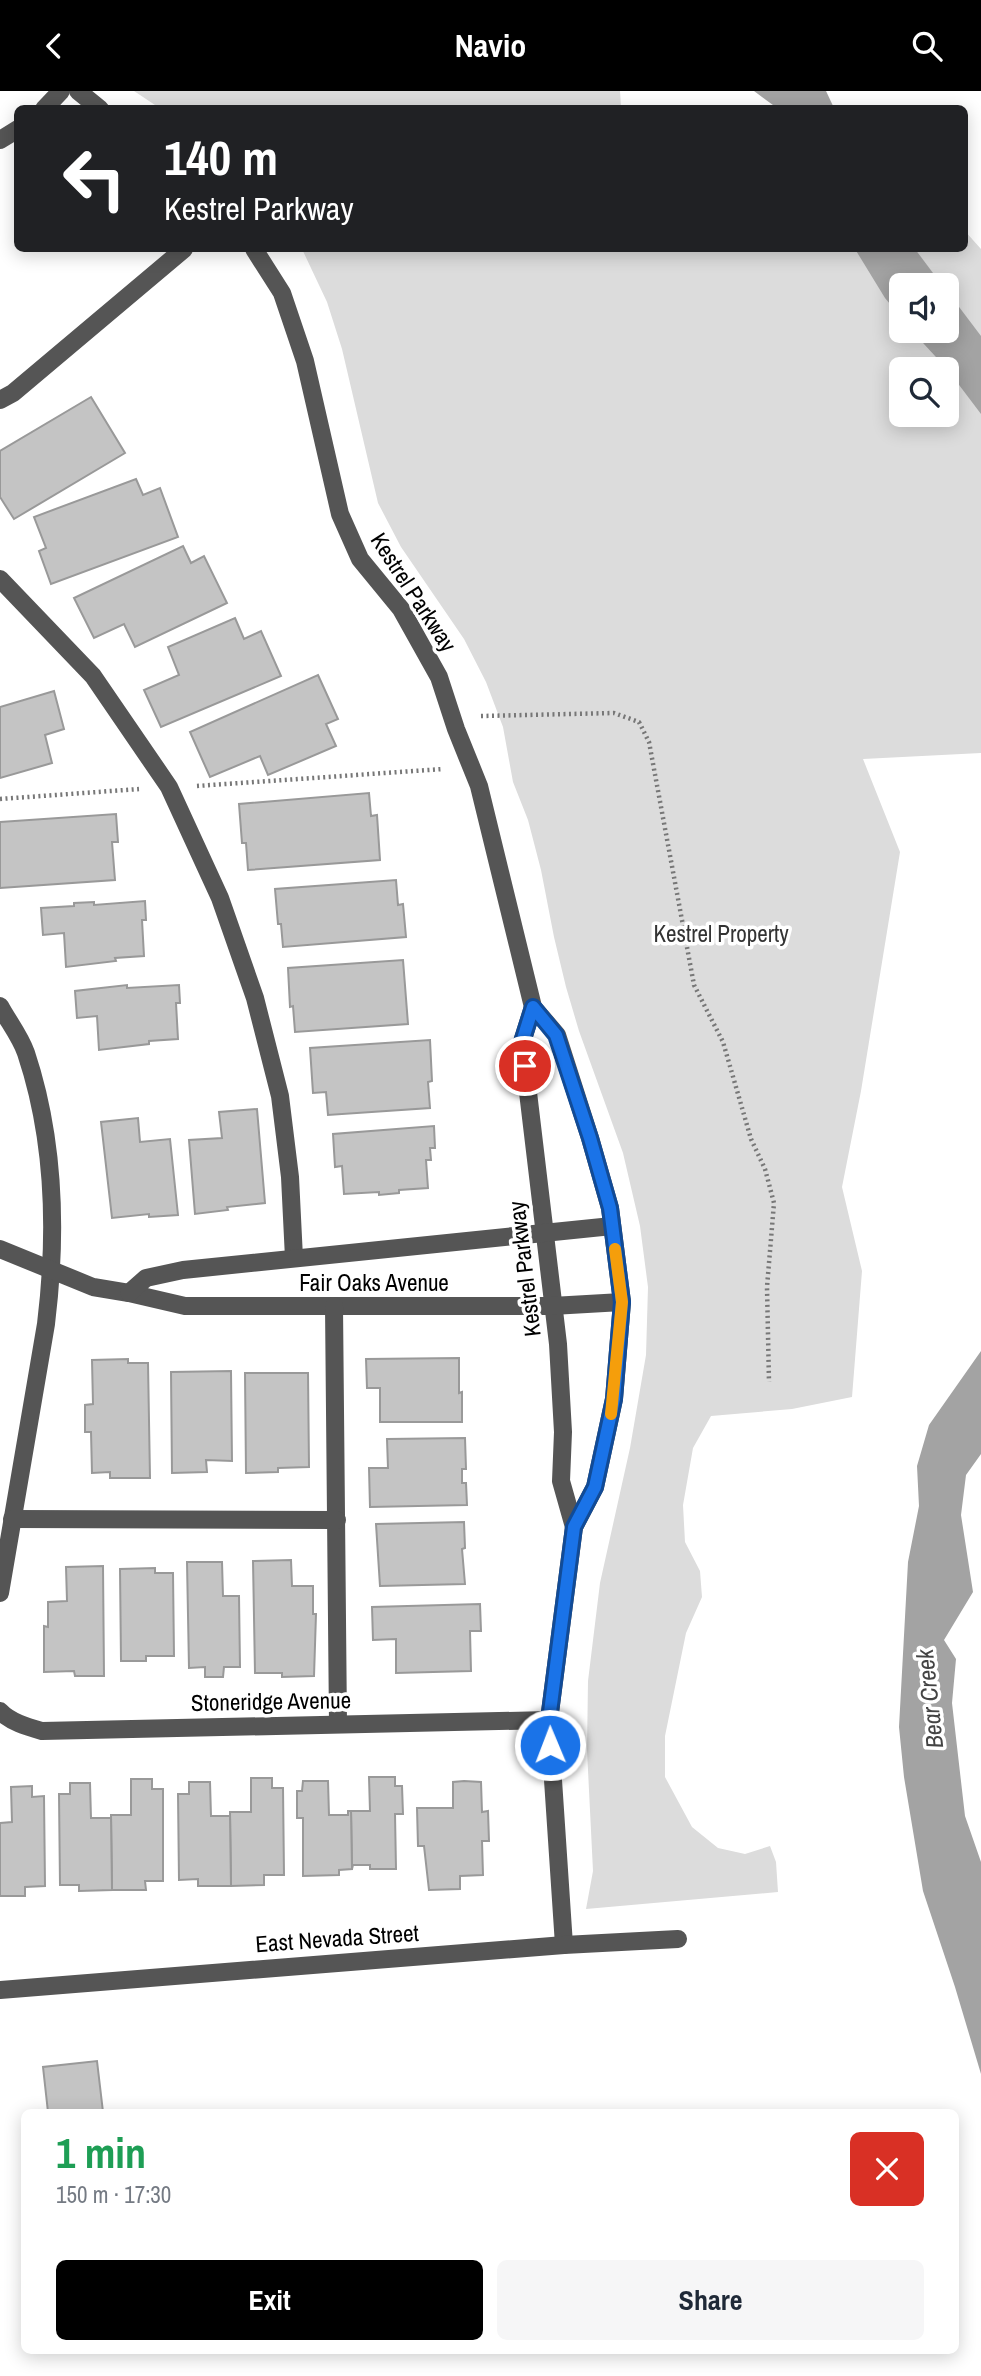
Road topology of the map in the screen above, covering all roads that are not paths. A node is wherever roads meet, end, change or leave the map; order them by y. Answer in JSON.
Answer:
{"nodes":[{"id":1,"x":61,"y":91,"type":"edge"},
{"id":2,"x":78,"y":91,"type":"edge"},
{"id":3,"x":48,"y":105,"type":"edge"},
{"id":4,"x":95,"y":105,"type":"edge"},
{"id":5,"x":180,"y":252,"type":"edge"},
{"id":6,"x":256,"y":252,"type":"edge"},
{"id":7,"x":0,"y":400,"type":"edge"},
{"id":8,"x":0,"y":579,"type":"edge"},
{"id":9,"x":0,"y":1006,"type":"edge"},
{"id":10,"x":533,"y":1007,"type":"junction"},
{"id":11,"x":612,"y":1226,"type":"junction"},
{"id":12,"x":545,"y":1233,"type":"junction"},
{"id":13,"x":0,"y":1249,"type":"edge"},
{"id":14,"x":295,"y":1258,"type":"junction"},
{"id":15,"x":50,"y":1271,"type":"junction"},
{"id":16,"x":129,"y":1293,"type":"junction"},
{"id":17,"x":622,"y":1302,"type":"junction"},
{"id":18,"x":334,"y":1306,"type":"junction"},
{"id":19,"x":552,"y":1306,"type":"junction"},
{"id":20,"x":12,"y":1519,"type":"junction"},
{"id":21,"x":337,"y":1520,"type":"junction"},
{"id":22,"x":574,"y":1527,"type":"junction"},
{"id":23,"x":0,"y":1593,"type":"edge"},
{"id":24,"x":0,"y":1711,"type":"edge"},
{"id":25,"x":549,"y":1720,"type":"junction"},
{"id":26,"x":338,"y":1724,"type":"junction"},
{"id":27,"x":678,"y":1938,"type":"dead end"},
{"id":28,"x":564,"y":1945,"type":"junction"},
{"id":29,"x":0,"y":1990,"type":"edge"}],
"edges":[{"from":1,"to":3,"type":"street"},
{"from":2,"to":4,"type":"street"},
{"from":5,"to":7,"type":"street"},
{"from":6,"to":10,"type":"street","name":"Kestrel Parkway"},
{"from":8,"to":14,"type":"street"},
{"from":9,"to":15,"type":"street"},
{"from":10,"to":11,"type":"street","name":"Kestrel Parkway"},
{"from":10,"to":12,"type":"street","name":"Kestrel Parkway"},
{"from":11,"to":12,"type":"street","name":"Fair Oaks Avenue"},
{"from":11,"to":17,"type":"street","name":"Kestrel Parkway"},
{"from":12,"to":14,"type":"street","name":"Fair Oaks Avenue"},
{"from":12,"to":19,"type":"street","name":"Kestrel Parkway"},
{"from":13,"to":15,"type":"street","name":"Fair Oaks Avenue"},
{"from":14,"to":16,"type":"street","name":"Fair Oaks Avenue"},
{"from":15,"to":16,"type":"street","name":"Fair Oaks Avenue"},
{"from":15,"to":20,"type":"street"},
{"from":16,"to":18,"type":"street","name":"Fair Oaks Avenue"},
{"from":17,"to":19,"type":"street","name":"Fair Oaks Avenue"},
{"from":17,"to":22,"type":"street","name":"Kestrel Parkway"},
{"from":18,"to":19,"type":"street","name":"Fair Oaks Avenue"},
{"from":18,"to":21,"type":"street"},
{"from":19,"to":22,"type":"street","name":"Kestrel Parkway"},
{"from":20,"to":21,"type":"street"},
{"from":20,"to":23,"type":"street"},
{"from":21,"to":26,"type":"street"},
{"from":22,"to":25,"type":"street","name":"Kestrel Parkway"},
{"from":24,"to":26,"type":"street","name":"Stoneridge Avenue"},
{"from":25,"to":26,"type":"street","name":"Stoneridge Avenue"},
{"from":25,"to":28,"type":"street","name":"Kestrel Parkway"},
{"from":27,"to":28,"type":"street","name":"East Nevada Street"},
{"from":28,"to":29,"type":"street","name":"East Nevada Street"}]}
